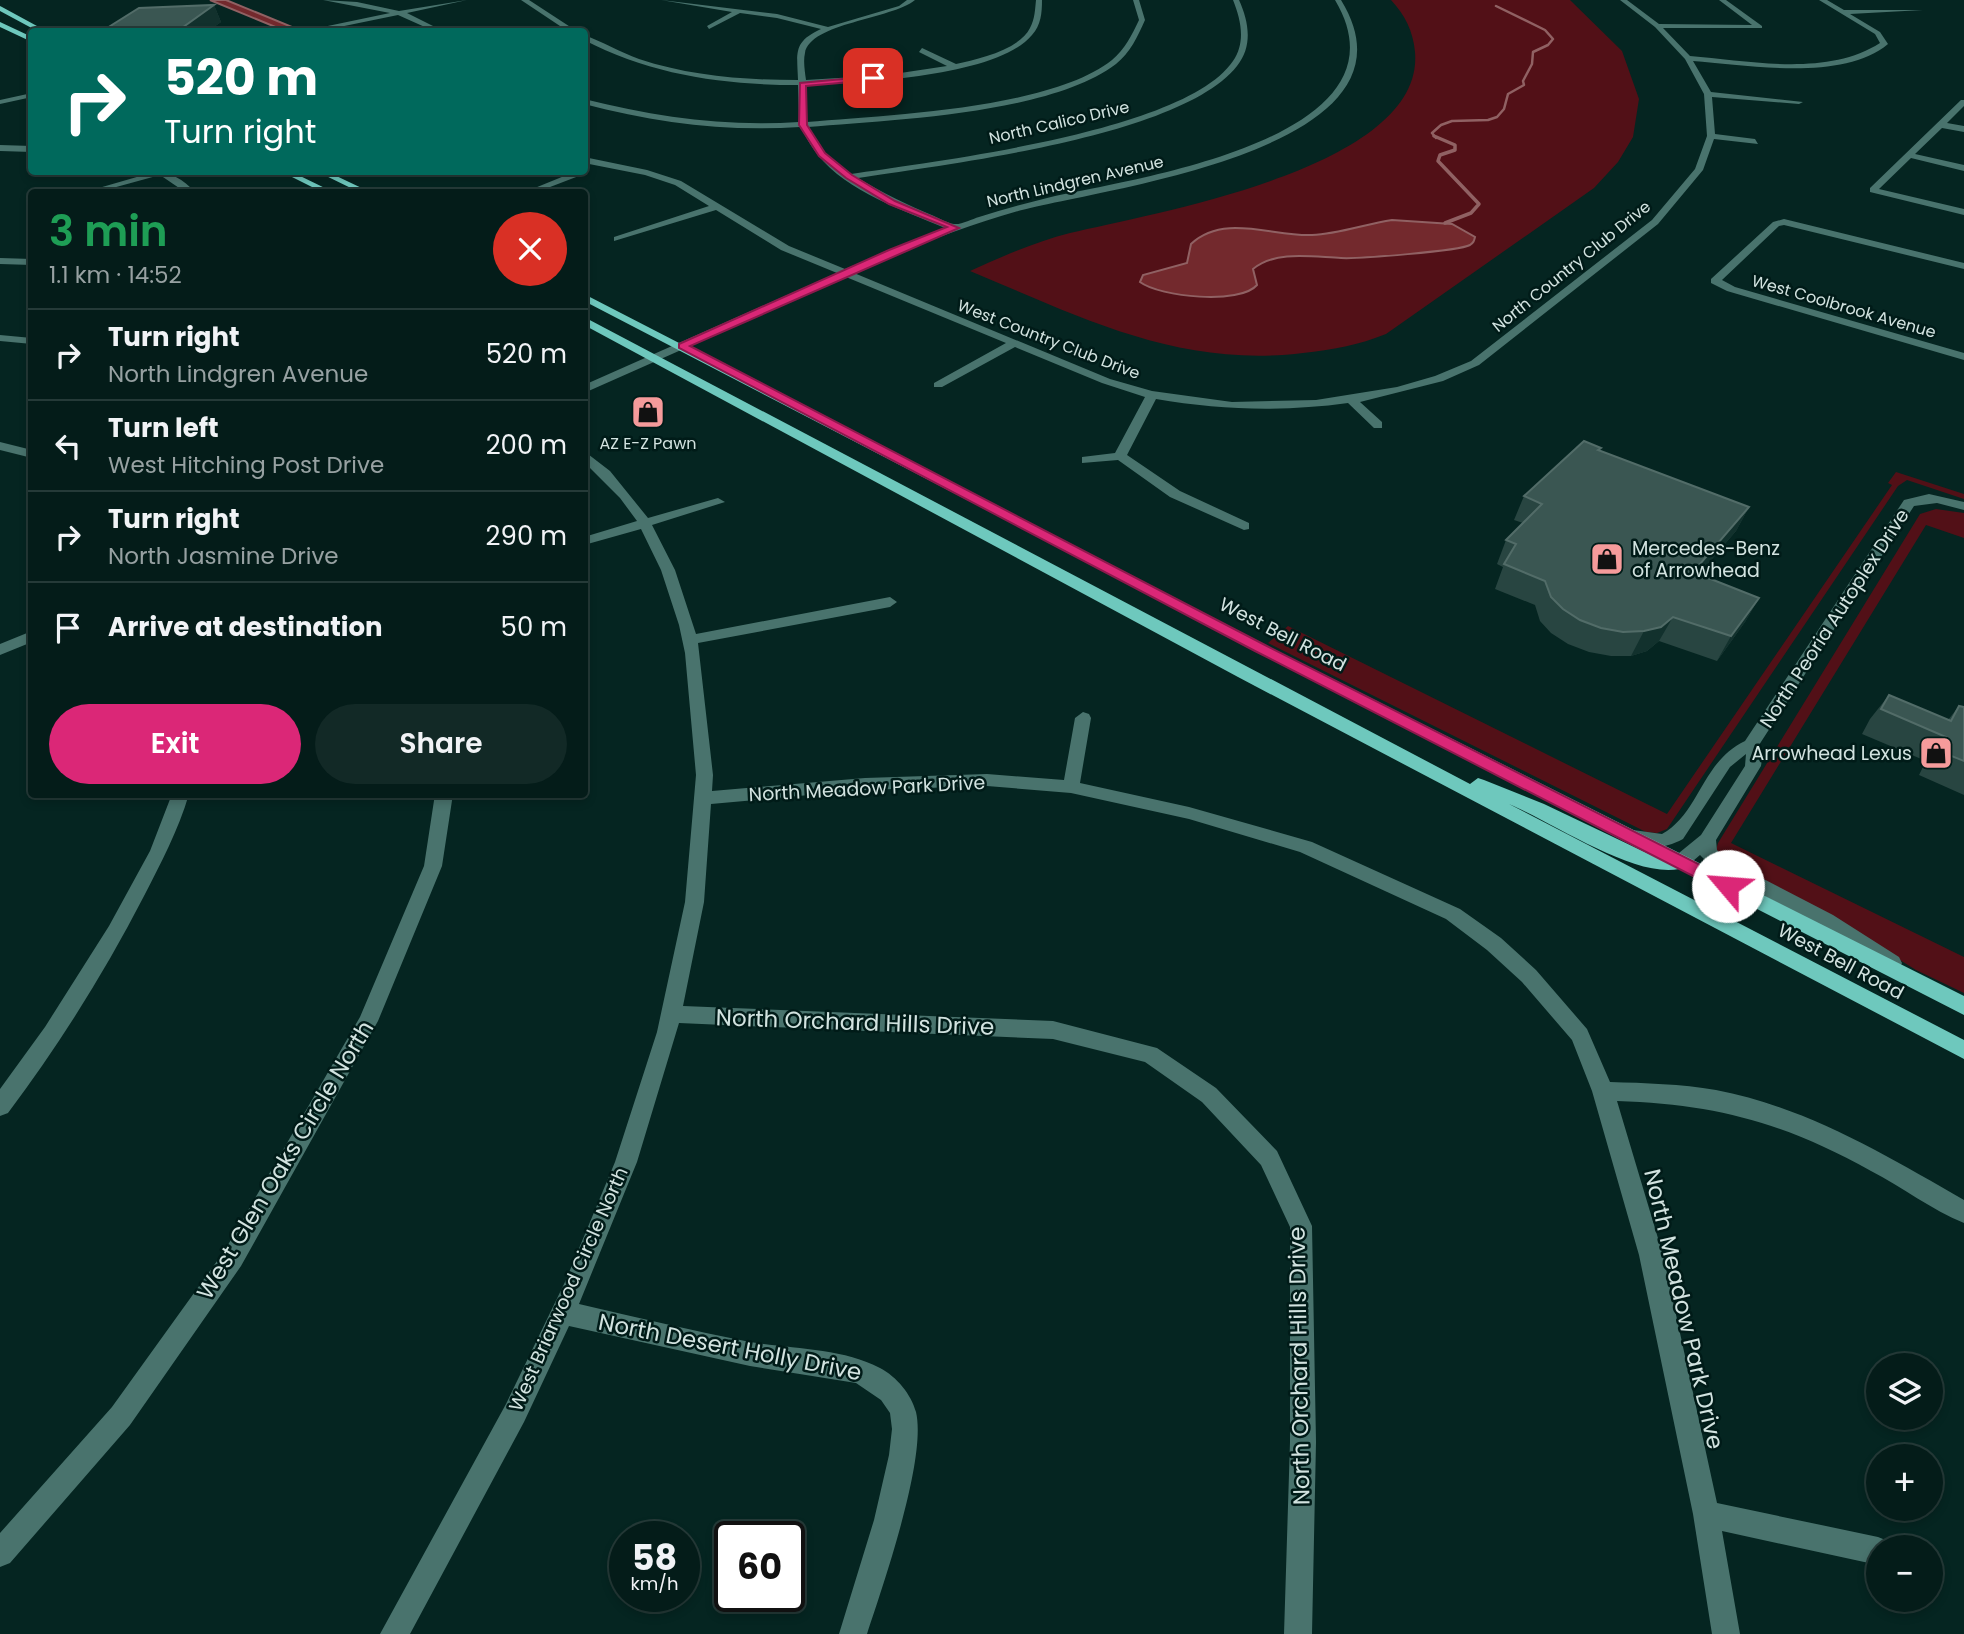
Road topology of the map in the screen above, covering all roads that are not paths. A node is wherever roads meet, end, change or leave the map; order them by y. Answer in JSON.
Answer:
{"nodes":[{"id":1,"x":464,"y":0,"type":"edge"},
{"id":2,"x":524,"y":0,"type":"edge"},
{"id":3,"x":664,"y":0,"type":"edge"},
{"id":4,"x":1039,"y":0,"type":"edge"},
{"id":5,"x":1136,"y":0,"type":"edge"},
{"id":6,"x":1237,"y":0,"type":"edge"},
{"id":7,"x":1338,"y":0,"type":"edge"},
{"id":8,"x":1623,"y":0,"type":"edge"},
{"id":9,"x":1722,"y":0,"type":"edge"},
{"id":10,"x":1822,"y":0,"type":"edge"},
{"id":11,"x":331,"y":1,"type":"edge"},
{"id":12,"x":323,"y":3,"type":"edge"},
{"id":13,"x":913,"y":4,"type":"edge"},
{"id":14,"x":0,"y":8,"type":"edge"},
{"id":15,"x":1920,"y":10,"type":"dead end"},
{"id":16,"x":738,"y":11,"type":"junction"},
{"id":17,"x":398,"y":12,"type":"junction"},
{"id":18,"x":1843,"y":12,"type":"junction"},
{"id":19,"x":0,"y":24,"type":"edge"},
{"id":20,"x":1657,"y":26,"type":"junction"},
{"id":21,"x":709,"y":27,"type":"dead end"},
{"id":22,"x":37,"y":28,"type":"edge"},
{"id":23,"x":321,"y":28,"type":"edge"},
{"id":24,"x":433,"y":28,"type":"edge"},
{"id":25,"x":569,"y":28,"type":"edge"},
{"id":26,"x":828,"y":29,"type":"junction"},
{"id":27,"x":28,"y":38,"type":"edge"},
{"id":28,"x":588,"y":39,"type":"edge"},
{"id":29,"x":922,"y":50,"type":"dead end"},
{"id":30,"x":1688,"y":58,"type":"junction"},
{"id":31,"x":685,"y":62,"type":"dead end"},
{"id":32,"x":956,"y":67,"type":"junction"},
{"id":33,"x":669,"y":70,"type":"junction"},
{"id":34,"x":803,"y":84,"type":"junction"},
{"id":35,"x":1708,"y":94,"type":"junction"},
{"id":36,"x":28,"y":96,"type":"edge"},
{"id":37,"x":0,"y":102,"type":"edge"},
{"id":38,"x":588,"y":102,"type":"edge"},
{"id":39,"x":1799,"y":102,"type":"dead end"},
{"id":40,"x":1964,"y":102,"type":"edge"},
{"id":41,"x":803,"y":125,"type":"junction"},
{"id":42,"x":1941,"y":125,"type":"junction"},
{"id":43,"x":1964,"y":129,"type":"edge"},
{"id":44,"x":1711,"y":136,"type":"junction"},
{"id":45,"x":1755,"y":142,"type":"dead end"},
{"id":46,"x":0,"y":148,"type":"edge"},
{"id":47,"x":28,"y":149,"type":"edge"},
{"id":48,"x":1908,"y":155,"type":"junction"},
{"id":49,"x":588,"y":161,"type":"edge"},
{"id":50,"x":597,"y":162,"type":"junction"},
{"id":51,"x":588,"y":167,"type":"edge"},
{"id":52,"x":1964,"y":167,"type":"edge"},
{"id":53,"x":150,"y":175,"type":"edge"},
{"id":54,"x":166,"y":175,"type":"edge"},
{"id":55,"x":292,"y":175,"type":"edge"},
{"id":56,"x":328,"y":175,"type":"edge"},
{"id":57,"x":571,"y":175,"type":"edge"},
{"id":58,"x":686,"y":175,"type":"dead end"},
{"id":59,"x":849,"y":177,"type":"junction"},
{"id":60,"x":671,"y":180,"type":"junction"},
{"id":61,"x":101,"y":189,"type":"edge"},
{"id":62,"x":187,"y":189,"type":"edge"},
{"id":63,"x":322,"y":189,"type":"edge"},
{"id":64,"x":359,"y":189,"type":"edge"},
{"id":65,"x":537,"y":189,"type":"edge"},
{"id":66,"x":719,"y":206,"type":"junction"},
{"id":67,"x":1964,"y":212,"type":"edge"},
{"id":68,"x":955,"y":228,"type":"junction"},
{"id":69,"x":617,"y":239,"type":"dead end"},
{"id":70,"x":0,"y":261,"type":"edge"},
{"id":71,"x":28,"y":262,"type":"edge"},
{"id":72,"x":1964,"y":266,"type":"edge"},
{"id":73,"x":845,"y":273,"type":"junction"},
{"id":74,"x":588,"y":300,"type":"edge"},
{"id":75,"x":588,"y":322,"type":"edge"},
{"id":76,"x":0,"y":338,"type":"edge"},
{"id":77,"x":28,"y":341,"type":"edge"},
{"id":78,"x":1013,"y":344,"type":"junction"},
{"id":79,"x":682,"y":346,"type":"junction"},
{"id":80,"x":657,"y":357,"type":"junction"},
{"id":81,"x":1964,"y":357,"type":"edge"},
{"id":82,"x":938,"y":385,"type":"dead end"},
{"id":83,"x":1415,"y":386,"type":"joint"},
{"id":84,"x":588,"y":388,"type":"edge"},
{"id":85,"x":1152,"y":395,"type":"junction"},
{"id":86,"x":1352,"y":401,"type":"junction"},
{"id":87,"x":1378,"y":425,"type":"dead end"},
{"id":88,"x":0,"y":446,"type":"edge"},
{"id":89,"x":28,"y":453,"type":"edge"},
{"id":90,"x":1120,"y":456,"type":"junction"},
{"id":91,"x":588,"y":458,"type":"edge"},
{"id":92,"x":1087,"y":460,"type":"dead end"},
{"id":93,"x":718,"y":502,"type":"dead end"},
{"id":94,"x":1964,"y":506,"type":"edge"},
{"id":95,"x":644,"y":522,"type":"junction"},
{"id":96,"x":1244,"y":526,"type":"dead end"},
{"id":97,"x":588,"y":540,"type":"edge"},
{"id":98,"x":890,"y":602,"type":"dead end"},
{"id":99,"x":28,"y":638,"type":"edge"},
{"id":100,"x":690,"y":640,"type":"junction"},
{"id":101,"x":0,"y":650,"type":"edge"},
{"id":102,"x":1083,"y":718,"type":"dead end"},
{"id":103,"x":1751,"y":744,"type":"junction"},
{"id":104,"x":1426,"y":768,"type":"junction"},
{"id":105,"x":1071,"y":787,"type":"junction"},
{"id":106,"x":180,"y":798,"type":"edge"},
{"id":107,"x":443,"y":798,"type":"edge"},
{"id":108,"x":704,"y":798,"type":"junction"},
{"id":109,"x":1627,"y":835,"type":"junction"},
{"id":110,"x":1707,"y":840,"type":"junction"},
{"id":111,"x":1680,"y":862,"type":"junction"},
{"id":112,"x":1919,"y":983,"type":"junction"},
{"id":113,"x":1964,"y":1006,"type":"edge"},
{"id":114,"x":671,"y":1014,"type":"junction"},
{"id":115,"x":1964,"y":1050,"type":"edge"},
{"id":116,"x":1603,"y":1091,"type":"junction"},
{"id":117,"x":0,"y":1106,"type":"edge"},
{"id":118,"x":1964,"y":1212,"type":"edge"},
{"id":119,"x":563,"y":1313,"type":"junction"},
{"id":120,"x":1706,"y":1514,"type":"junction"},
{"id":121,"x":1866,"y":1548,"type":"edge"},
{"id":122,"x":0,"y":1553,"type":"edge"},
{"id":123,"x":394,"y":1634,"type":"edge"},
{"id":124,"x":853,"y":1634,"type":"edge"},
{"id":125,"x":1298,"y":1634,"type":"edge"},
{"id":126,"x":1726,"y":1634,"type":"edge"}],
"edges":[{"from":1,"to":17,"type":"street"},
{"from":2,"to":25,"type":"street"},
{"from":3,"to":16,"type":"street"},
{"from":4,"to":32,"type":"street"},
{"from":5,"to":41,"type":"street"},
{"from":6,"to":59,"type":"street","name":"North Calico Drive"},
{"from":7,"to":68,"type":"street","name":"North Lindgren Avenue"},
{"from":8,"to":20,"type":"street","name":"North Country Club Drive"},
{"from":9,"to":20,"type":"street"},
{"from":10,"to":18,"type":"street"},
{"from":11,"to":12,"type":"street"},
{"from":11,"to":17,"type":"street"},
{"from":13,"to":26,"type":"street"},
{"from":14,"to":22,"type":"main road"},
{"from":15,"to":18,"type":"street"},
{"from":16,"to":21,"type":"street"},
{"from":16,"to":26,"type":"street"},
{"from":17,"to":23,"type":"street"},
{"from":17,"to":24,"type":"street"},
{"from":18,"to":30,"type":"street"},
{"from":19,"to":27,"type":"main road"},
{"from":20,"to":30,"type":"street","name":"North Country Club Drive"},
{"from":26,"to":34,"type":"street"},
{"from":28,"to":33,"type":"street"},
{"from":29,"to":32,"type":"street"},
{"from":30,"to":35,"type":"street","name":"North Country Club Drive"},
{"from":31,"to":33,"type":"street"},
{"from":32,"to":34,"type":"street"},
{"from":33,"to":34,"type":"street"},
{"from":34,"to":41,"type":"street"},
{"from":35,"to":39,"type":"street"},
{"from":35,"to":44,"type":"street","name":"North Country Club Drive"},
{"from":36,"to":37,"type":"street"},
{"from":38,"to":41,"type":"street"},
{"from":40,"to":42,"type":"street"},
{"from":41,"to":59,"type":"street"},
{"from":42,"to":43,"type":"street"},
{"from":42,"to":48,"type":"street"},
{"from":44,"to":45,"type":"street"},
{"from":44,"to":83,"type":"street","name":"North Country Club Drive"},
{"from":46,"to":47,"type":"street"},
{"from":48,"to":52,"type":"street"},
{"from":48,"to":67,"type":"street"},
{"from":49,"to":50,"type":"street","name":"West Country Club Drive"},
{"from":50,"to":51,"type":"street"},
{"from":50,"to":60,"type":"street","name":"West Country Club Drive"},
{"from":53,"to":61,"type":"street"},
{"from":54,"to":62,"type":"street"},
{"from":55,"to":63,"type":"main road"},
{"from":56,"to":64,"type":"main road"},
{"from":57,"to":65,"type":"street"},
{"from":58,"to":60,"type":"street"},
{"from":59,"to":68,"type":"street"},
{"from":60,"to":66,"type":"street","name":"West Country Club Drive"},
{"from":66,"to":69,"type":"street"},
{"from":66,"to":73,"type":"street","name":"West Country Club Drive"},
{"from":68,"to":73,"type":"street","name":"North Lindgren Avenue"},
{"from":70,"to":71,"type":"street"},
{"from":72,"to":81,"type":"street","name":"West Coolbrook Avenue"},
{"from":73,"to":78,"type":"street","name":"West Country Club Drive"},
{"from":73,"to":79,"type":"street","name":"North Lindgren Avenue"},
{"from":74,"to":79,"type":"main road","name":"West Bell Road"},
{"from":75,"to":80,"type":"main road","name":"West Bell Road"},
{"from":76,"to":77,"type":"street"},
{"from":78,"to":82,"type":"street"},
{"from":78,"to":85,"type":"street","name":"West Country Club Drive"},
{"from":79,"to":80,"type":"street","name":"North Lindgren Avenue"},
{"from":79,"to":109,"type":"main road","name":"West Bell Road"},
{"from":80,"to":84,"type":"street","name":"North Lindgren Avenue"},
{"from":80,"to":104,"type":"main road","name":"West Bell Road"},
{"from":83,"to":86,"type":"street","name":"West Country Club Drive"},
{"from":85,"to":86,"type":"street","name":"West Country Club Drive"},
{"from":85,"to":90,"type":"street"},
{"from":86,"to":87,"type":"street"},
{"from":88,"to":89,"type":"street"},
{"from":90,"to":92,"type":"street"},
{"from":90,"to":96,"type":"street"},
{"from":91,"to":95,"type":"street","name":"West Briarwood Circle North"},
{"from":93,"to":95,"type":"street"},
{"from":94,"to":103,"type":"street","name":"North Peoria Autoplex Drive"},
{"from":95,"to":97,"type":"street"},
{"from":95,"to":100,"type":"street","name":"West Briarwood Circle North"},
{"from":98,"to":100,"type":"street"},
{"from":99,"to":101,"type":"street"},
{"from":100,"to":108,"type":"street","name":"West Briarwood Circle North"},
{"from":102,"to":105,"type":"street"},
{"from":103,"to":109,"type":"street","name":"North Peoria Autoplex Drive"},
{"from":103,"to":110,"type":"street","name":"North Peoria Autoplex Drive"},
{"from":104,"to":111,"type":"main road"},
{"from":104,"to":115,"type":"main road","name":"West Bell Road"},
{"from":105,"to":108,"type":"street","name":"North Meadow Park Drive"},
{"from":105,"to":116,"type":"street","name":"North Meadow Park Drive"},
{"from":106,"to":117,"type":"street"},
{"from":107,"to":122,"type":"street","name":"West Glen Oaks Circle North"},
{"from":108,"to":114,"type":"street","name":"West Briarwood Circle North"},
{"from":109,"to":111,"type":"main road","name":"West Bell Road"},
{"from":110,"to":111,"type":"street","name":"North Peoria Autoplex Drive"},
{"from":110,"to":112,"type":"street"},
{"from":111,"to":112,"type":"main road","name":"West Bell Road"},
{"from":112,"to":113,"type":"main road","name":"West Bell Road"},
{"from":114,"to":119,"type":"street","name":"West Briarwood Circle North"},
{"from":114,"to":125,"type":"street","name":"North Orchard Hills Drive"},
{"from":116,"to":118,"type":"street"},
{"from":116,"to":120,"type":"street","name":"North Meadow Park Drive"},
{"from":119,"to":123,"type":"street","name":"West Briarwood Circle North"},
{"from":119,"to":124,"type":"street","name":"North Desert Holly Drive"},
{"from":120,"to":121,"type":"street"},
{"from":120,"to":126,"type":"street","name":"North Meadow Park Drive"}]}
